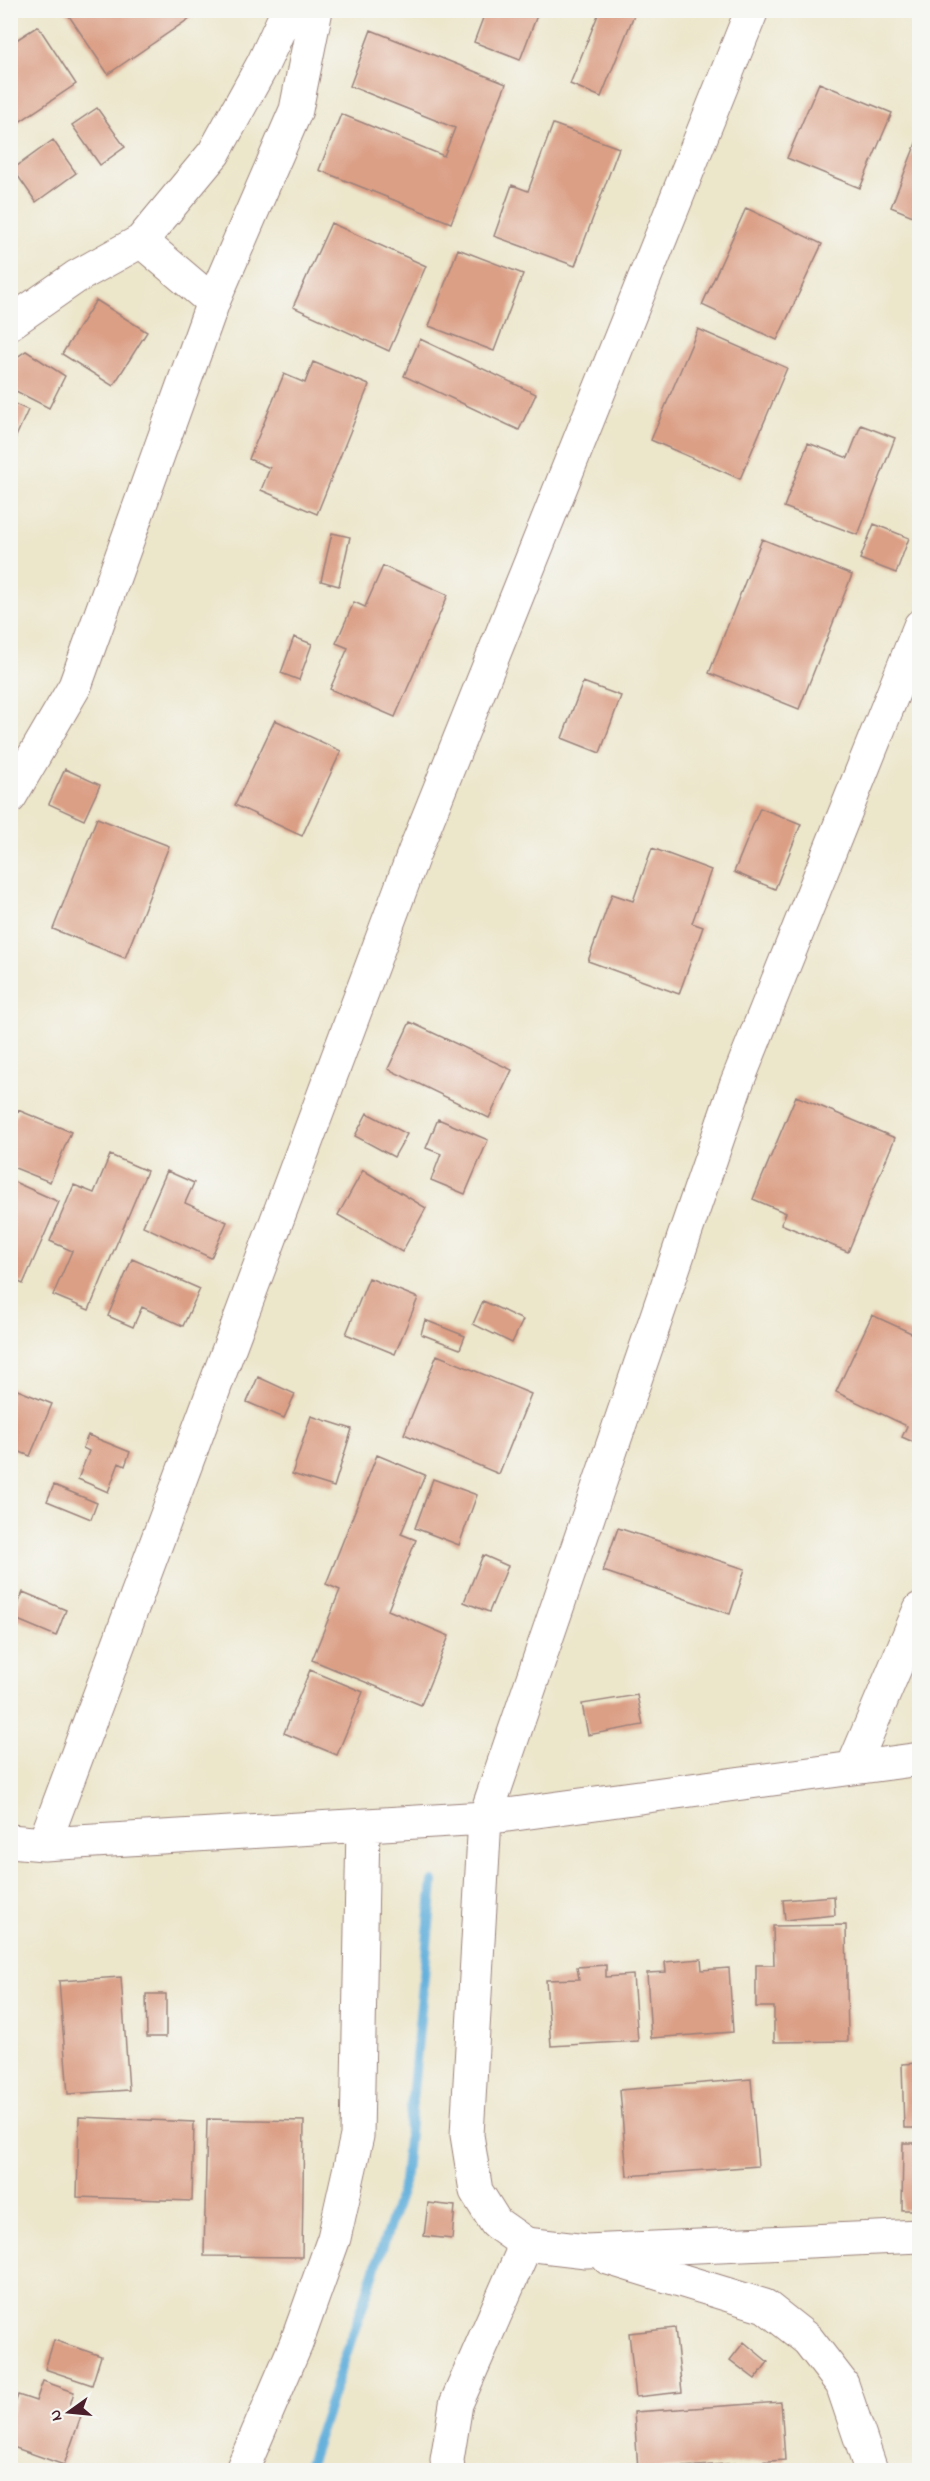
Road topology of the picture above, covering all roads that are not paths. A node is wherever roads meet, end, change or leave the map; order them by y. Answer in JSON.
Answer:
{"nodes":[{"id":1,"x":288,"y":10,"type":"edge"},
{"id":2,"x":316,"y":10,"type":"edge"},
{"id":3,"x":752,"y":10,"type":"edge"},
{"id":4,"x":141,"y":241,"type":"junction"},
{"id":5,"x":213,"y":302,"type":"junction"},
{"id":6,"x":10,"y":323,"type":"edge"},
{"id":7,"x":920,"y":626,"type":"edge"},
{"id":8,"x":10,"y":797,"type":"edge"},
{"id":9,"x":920,"y":1608,"type":"edge"},
{"id":10,"x":920,"y":1759,"type":"edge"},
{"id":11,"x":853,"y":1767,"type":"junction"},
{"id":12,"x":485,"y":1818,"type":"junction"},
{"id":13,"x":363,"y":1826,"type":"junction"},
{"id":14,"x":10,"y":1841,"type":"edge"},
{"id":15,"x":44,"y":1844,"type":"junction"},
{"id":16,"x":920,"y":2236,"type":"edge"},
{"id":17,"x":526,"y":2244,"type":"junction"},
{"id":18,"x":586,"y":2251,"type":"junction"},
{"id":19,"x":242,"y":2470,"type":"edge"},
{"id":20,"x":448,"y":2470,"type":"edge"},
{"id":21,"x":871,"y":2470,"type":"edge"}],
"edges":[{"from":1,"to":4,"type":"street"},
{"from":2,"to":5,"type":"street"},
{"from":3,"to":15,"type":"street"},
{"from":4,"to":5,"type":"street"},
{"from":4,"to":6,"type":"street"},
{"from":5,"to":8,"type":"street"},
{"from":7,"to":12,"type":"street"},
{"from":9,"to":11,"type":"street"},
{"from":10,"to":11,"type":"street"},
{"from":11,"to":12,"type":"street"},
{"from":12,"to":13,"type":"street"},
{"from":12,"to":17,"type":"street"},
{"from":13,"to":15,"type":"street"},
{"from":13,"to":19,"type":"street"},
{"from":14,"to":15,"type":"street"},
{"from":16,"to":18,"type":"street"},
{"from":17,"to":18,"type":"street"},
{"from":17,"to":20,"type":"street"},
{"from":18,"to":21,"type":"street"}]}
